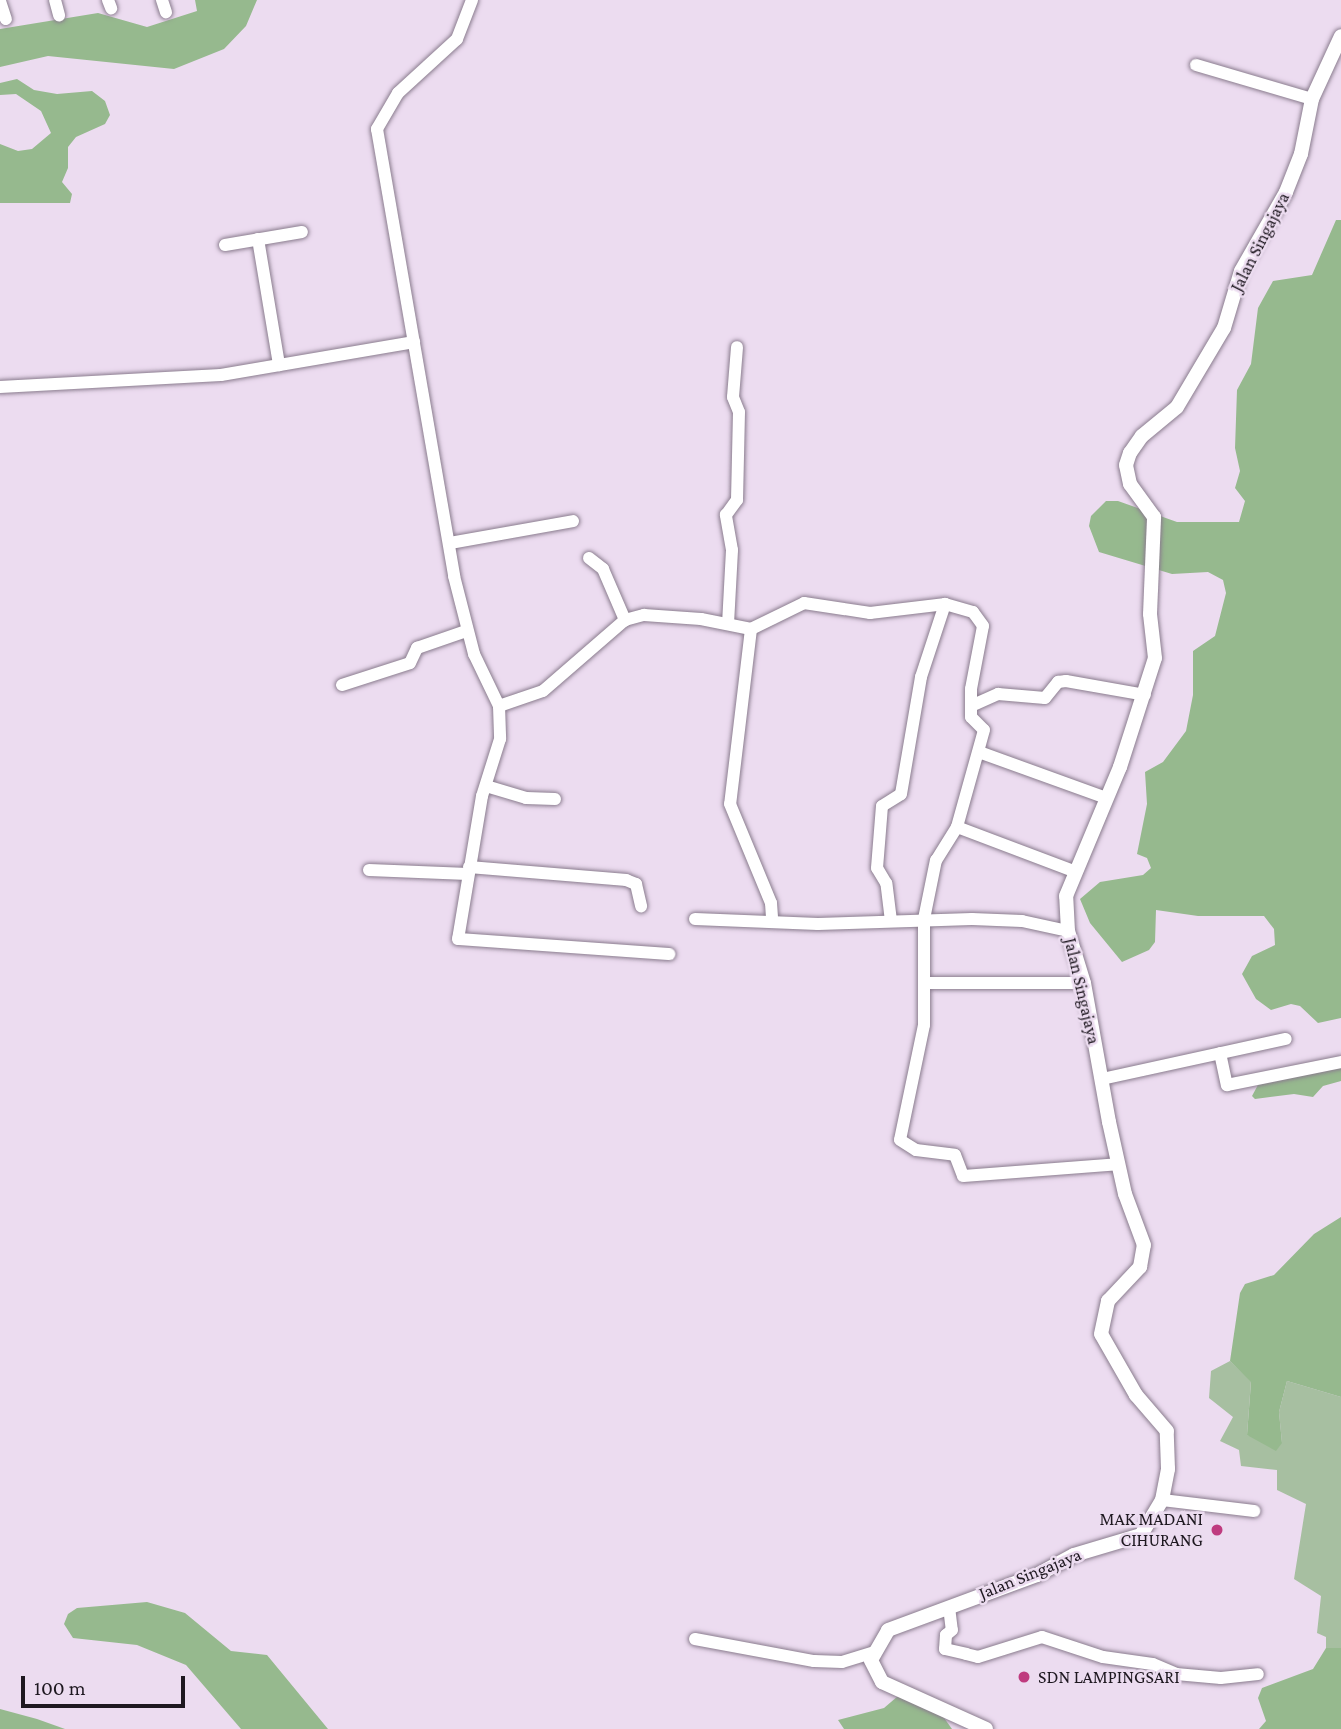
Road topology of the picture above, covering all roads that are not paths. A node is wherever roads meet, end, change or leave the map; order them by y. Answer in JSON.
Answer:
{"nodes":[{"id":1,"x":55,"y":0,"type":"edge"},
{"id":2,"x":472,"y":0,"type":"edge"},
{"id":3,"x":0,"y":1,"type":"edge"},
{"id":4,"x":60,"y":15,"type":"dead end"},
{"id":5,"x":6,"y":19,"type":"dead end"},
{"id":6,"x":1341,"y":36,"type":"edge"},
{"id":7,"x":1196,"y":65,"type":"dead end"},
{"id":8,"x":1312,"y":99,"type":"junction"},
{"id":9,"x":302,"y":232,"type":"dead end"},
{"id":10,"x":258,"y":239,"type":"junction"},
{"id":11,"x":225,"y":244,"type":"dead end"},
{"id":12,"x":414,"y":342,"type":"junction"},
{"id":13,"x":737,"y":347,"type":"dead end"},
{"id":14,"x":279,"y":365,"type":"junction"},
{"id":15,"x":0,"y":387,"type":"edge"},
{"id":16,"x":573,"y":521,"type":"dead end"},
{"id":17,"x":450,"y":543,"type":"junction"},
{"id":18,"x":589,"y":558,"type":"dead end"},
{"id":19,"x":945,"y":604,"type":"junction"},
{"id":20,"x":625,"y":620,"type":"junction"},
{"id":21,"x":727,"y":624,"type":"junction"},
{"id":22,"x":751,"y":629,"type":"junction"},
{"id":23,"x":466,"y":631,"type":"junction"},
{"id":24,"x":342,"y":685,"type":"dead end"},
{"id":25,"x":1144,"y":695,"type":"junction"},
{"id":26,"x":499,"y":706,"type":"junction"},
{"id":27,"x":971,"y":706,"type":"junction"},
{"id":28,"x":979,"y":752,"type":"junction"},
{"id":29,"x":486,"y":786,"type":"junction"},
{"id":30,"x":1106,"y":798,"type":"junction"},
{"id":31,"x":555,"y":799,"type":"dead end"},
{"id":32,"x":957,"y":827,"type":"junction"},
{"id":33,"x":369,"y":870,"type":"dead end"},
{"id":34,"x":468,"y":870,"type":"junction"},
{"id":35,"x":1076,"y":872,"type":"junction"},
{"id":36,"x":641,"y":906,"type":"dead end"},
{"id":37,"x":695,"y":919,"type":"dead end"},
{"id":38,"x":772,"y":919,"type":"junction"},
{"id":39,"x":924,"y":919,"type":"junction"},
{"id":40,"x":891,"y":921,"type":"junction"},
{"id":41,"x":1068,"y":931,"type":"junction"},
{"id":42,"x":669,"y":954,"type":"dead end"},
{"id":43,"x":925,"y":983,"type":"junction"},
{"id":44,"x":1084,"y":983,"type":"junction"},
{"id":45,"x":1286,"y":1040,"type":"dead end"},
{"id":46,"x":1220,"y":1053,"type":"junction"},
{"id":47,"x":1341,"y":1062,"type":"edge"},
{"id":48,"x":1102,"y":1079,"type":"junction"},
{"id":49,"x":1118,"y":1164,"type":"junction"},
{"id":50,"x":1162,"y":1500,"type":"junction"},
{"id":51,"x":1254,"y":1511,"type":"dead end"},
{"id":52,"x":949,"y":1607,"type":"junction"},
{"id":53,"x":695,"y":1639,"type":"dead end"},
{"id":54,"x":874,"y":1652,"type":"junction"},
{"id":55,"x":1258,"y":1674,"type":"dead end"},
{"id":56,"x":986,"y":1729,"type":"edge"}],
"edges":[{"from":1,"to":4,"type":"street"},
{"from":2,"to":12,"type":"street"},
{"from":3,"to":5,"type":"street"},
{"from":6,"to":8,"type":"street","name":"Jalan Singajaya"},
{"from":7,"to":8,"type":"street"},
{"from":8,"to":25,"type":"street","name":"Jalan Singajaya"},
{"from":9,"to":10,"type":"street"},
{"from":10,"to":11,"type":"street"},
{"from":10,"to":14,"type":"street"},
{"from":12,"to":14,"type":"street"},
{"from":12,"to":17,"type":"street"},
{"from":13,"to":21,"type":"street"},
{"from":14,"to":15,"type":"street"},
{"from":16,"to":17,"type":"street"},
{"from":17,"to":23,"type":"street"},
{"from":18,"to":20,"type":"street"},
{"from":19,"to":22,"type":"street"},
{"from":19,"to":27,"type":"street"},
{"from":19,"to":40,"type":"street"},
{"from":20,"to":21,"type":"street"},
{"from":20,"to":26,"type":"street"},
{"from":21,"to":22,"type":"street"},
{"from":22,"to":38,"type":"street"},
{"from":23,"to":24,"type":"street"},
{"from":23,"to":26,"type":"street"},
{"from":25,"to":27,"type":"street"},
{"from":25,"to":30,"type":"street","name":"Jalan Singajaya"},
{"from":26,"to":29,"type":"street"},
{"from":27,"to":28,"type":"street"},
{"from":28,"to":30,"type":"street"},
{"from":28,"to":32,"type":"street"},
{"from":29,"to":31,"type":"street"},
{"from":29,"to":34,"type":"street"},
{"from":30,"to":35,"type":"street","name":"Jalan Singajaya"},
{"from":32,"to":35,"type":"street"},
{"from":32,"to":39,"type":"street"},
{"from":33,"to":34,"type":"street"},
{"from":34,"to":36,"type":"street"},
{"from":34,"to":42,"type":"street"},
{"from":35,"to":41,"type":"street","name":"Jalan Singajaya"},
{"from":37,"to":38,"type":"street"},
{"from":38,"to":40,"type":"street"},
{"from":39,"to":40,"type":"street"},
{"from":39,"to":41,"type":"street"},
{"from":39,"to":43,"type":"street"},
{"from":41,"to":44,"type":"street","name":"Jalan Singajaya"},
{"from":43,"to":44,"type":"street"},
{"from":43,"to":49,"type":"street"},
{"from":44,"to":48,"type":"street","name":"Jalan Singajaya"},
{"from":45,"to":46,"type":"street"},
{"from":46,"to":47,"type":"street"},
{"from":46,"to":48,"type":"street"},
{"from":48,"to":49,"type":"street","name":"Jalan Singajaya"},
{"from":49,"to":50,"type":"street","name":"Jalan Singajaya"},
{"from":50,"to":51,"type":"street"},
{"from":50,"to":52,"type":"street","name":"Jalan Singajaya"},
{"from":52,"to":54,"type":"street","name":"Jalan Singajaya"},
{"from":52,"to":55,"type":"street"},
{"from":53,"to":54,"type":"street"},
{"from":54,"to":56,"type":"street"}]}
